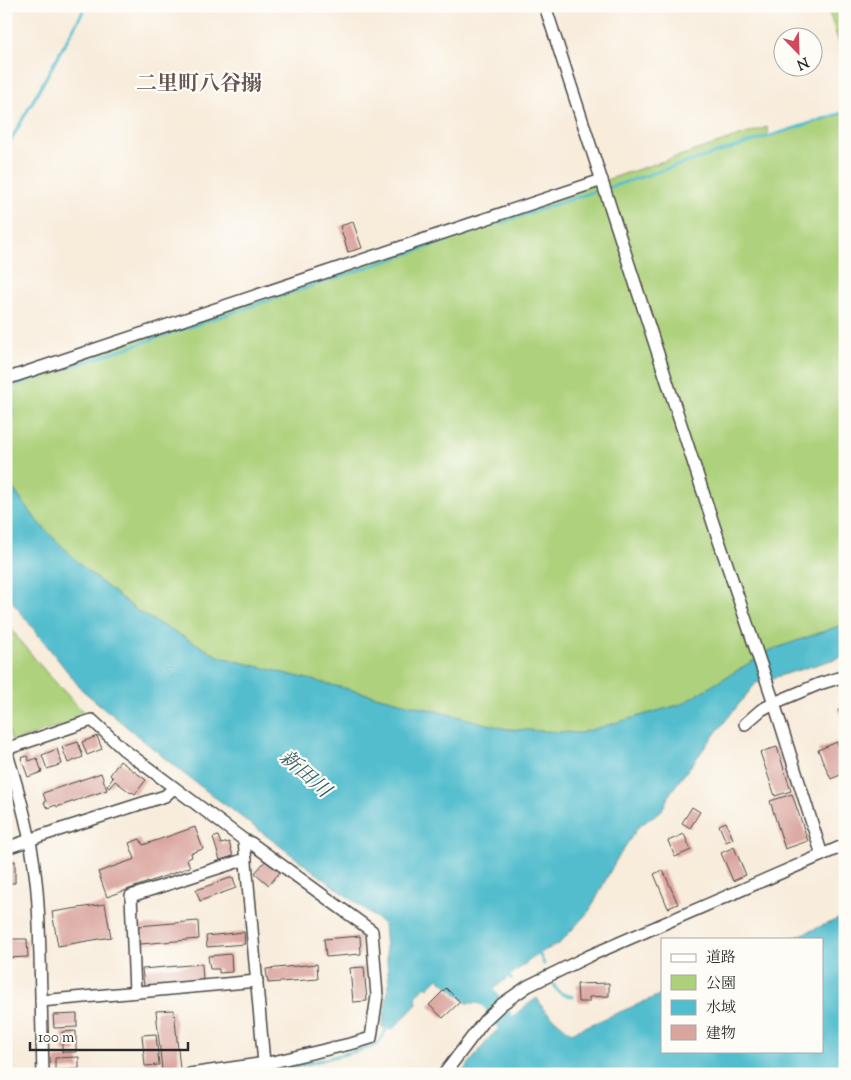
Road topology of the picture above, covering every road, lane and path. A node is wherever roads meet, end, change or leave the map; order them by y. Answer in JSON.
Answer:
{"nodes":[{"id":1,"x":545,"y":6,"type":"edge"},
{"id":2,"x":602,"y":180,"type":"junction"},
{"id":3,"x":6,"y":379,"type":"edge"},
{"id":4,"x":845,"y":676,"type":"edge"},
{"id":5,"x":772,"y":698,"type":"junction"},
{"id":6,"x":745,"y":724,"type":"dead end"},
{"id":7,"x":6,"y":750,"type":"edge"},
{"id":8,"x":174,"y":788,"type":"junction"},
{"id":9,"x":30,"y":840,"type":"junction"},
{"id":10,"x":244,"y":840,"type":"junction"},
{"id":11,"x":845,"y":845,"type":"edge"},
{"id":12,"x":6,"y":848,"type":"edge"},
{"id":13,"x":822,"y":855,"type":"junction"},
{"id":14,"x":246,"y":860,"type":"junction"},
{"id":15,"x":257,"y":981,"type":"junction"},
{"id":16,"x":135,"y":992,"type":"junction"},
{"id":17,"x":41,"y":1001,"type":"junction"},
{"id":18,"x":264,"y":1063,"type":"junction"},
{"id":19,"x":43,"y":1074,"type":"edge"},
{"id":20,"x":190,"y":1074,"type":"edge"},
{"id":21,"x":444,"y":1074,"type":"edge"}],
"edges":[{"from":1,"to":2,"type":"street"},
{"from":2,"to":3,"type":"street"},
{"from":2,"to":5,"type":"street"},
{"from":4,"to":5,"type":"street"},
{"from":5,"to":6,"type":"street"},
{"from":5,"to":13,"type":"street"},
{"from":7,"to":8,"type":"street"},
{"from":7,"to":9,"type":"street"},
{"from":8,"to":9,"type":"street"},
{"from":8,"to":10,"type":"street"},
{"from":9,"to":12,"type":"street"},
{"from":9,"to":17,"type":"street"},
{"from":10,"to":14,"type":"street"},
{"from":10,"to":18,"type":"street"},
{"from":11,"to":13,"type":"street"},
{"from":13,"to":21,"type":"street"},
{"from":14,"to":15,"type":"street"},
{"from":14,"to":16,"type":"street"},
{"from":15,"to":16,"type":"street"},
{"from":15,"to":18,"type":"street"},
{"from":16,"to":17,"type":"street"},
{"from":17,"to":19,"type":"street"},
{"from":18,"to":20,"type":"street"}]}
